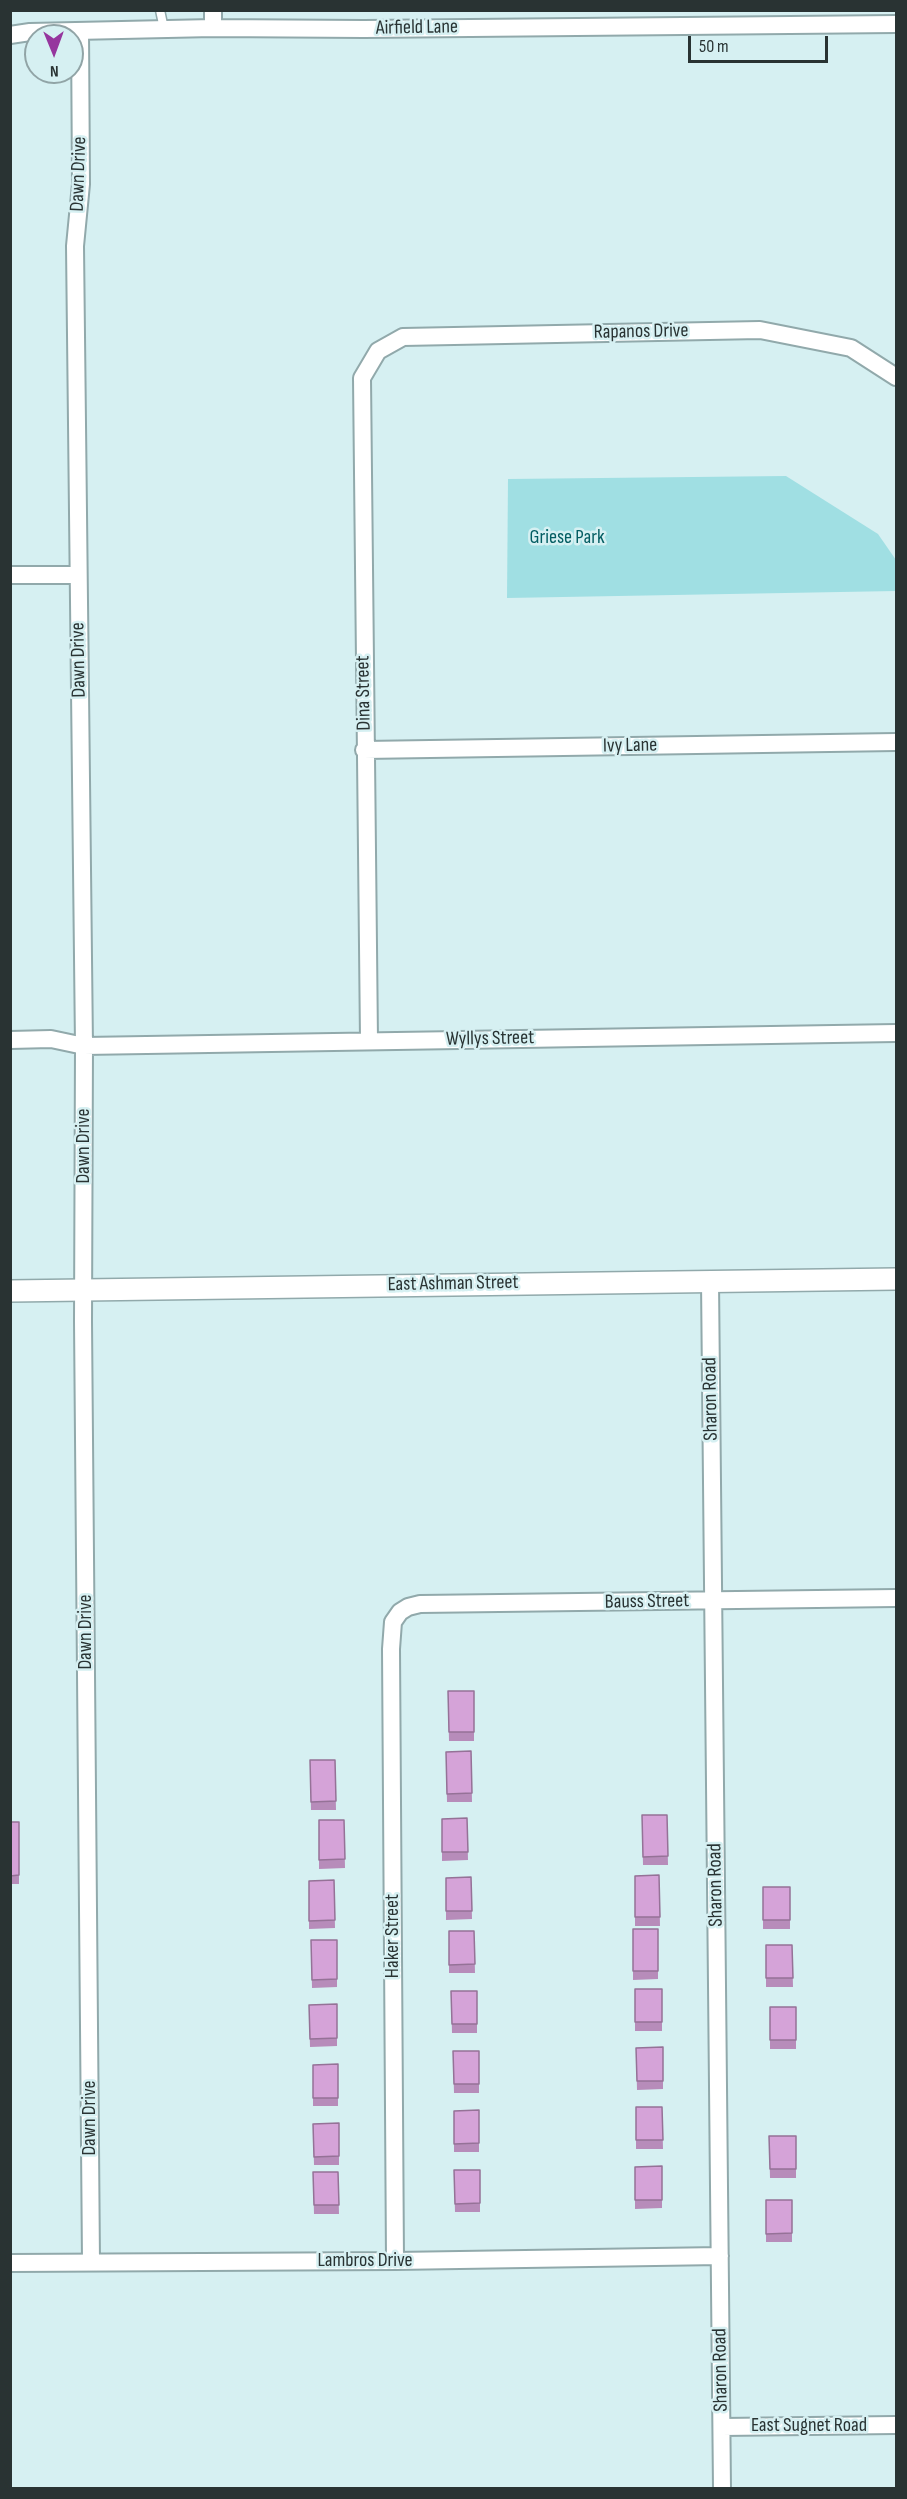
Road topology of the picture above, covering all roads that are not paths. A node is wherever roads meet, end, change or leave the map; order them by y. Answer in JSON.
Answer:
{"nodes":[{"id":1,"x":160,"y":10,"type":"edge"},
{"id":2,"x":213,"y":10,"type":"edge"},
{"id":3,"x":819,"y":18,"type":"edge"},
{"id":4,"x":514,"y":19,"type":"edge"},
{"id":5,"x":897,"y":24,"type":"edge"},
{"id":6,"x":213,"y":28,"type":"junction"},
{"id":7,"x":164,"y":29,"type":"junction"},
{"id":8,"x":84,"y":31,"type":"edge"},
{"id":9,"x":80,"y":84,"type":"edge"},
{"id":10,"x":378,"y":351,"type":"joint"},
{"id":11,"x":897,"y":377,"type":"edge"},
{"id":12,"x":77,"y":574,"type":"junction"},
{"id":13,"x":10,"y":575,"type":"edge"},
{"id":14,"x":897,"y":742,"type":"edge"},
{"id":15,"x":364,"y":750,"type":"junction"},
{"id":16,"x":897,"y":1033,"type":"edge"},
{"id":17,"x":10,"y":1040,"type":"edge"},
{"id":18,"x":369,"y":1040,"type":"junction"},
{"id":19,"x":84,"y":1046,"type":"junction"},
{"id":20,"x":897,"y":1279,"type":"edge"},
{"id":21,"x":710,"y":1281,"type":"junction"},
{"id":22,"x":83,"y":1289,"type":"junction"},
{"id":23,"x":10,"y":1291,"type":"edge"},
{"id":24,"x":897,"y":1598,"type":"edge"},
{"id":25,"x":713,"y":1601,"type":"junction"},
{"id":26,"x":400,"y":1612,"type":"joint"},
{"id":27,"x":720,"y":2256,"type":"junction"},
{"id":28,"x":91,"y":2261,"type":"junction"},
{"id":29,"x":395,"y":2261,"type":"junction"},
{"id":30,"x":10,"y":2263,"type":"edge"},
{"id":31,"x":897,"y":2425,"type":"edge"},
{"id":32,"x":722,"y":2427,"type":"junction"},
{"id":33,"x":722,"y":2488,"type":"edge"}],
"edges":[{"from":1,"to":7,"type":"lane"},
{"from":2,"to":6,"type":"street"},
{"from":3,"to":4,"type":"street","name":"Airfield Lane"},
{"from":3,"to":5,"type":"street","name":"Airfield Lane"},
{"from":4,"to":6,"type":"street","name":"Airfield Lane"},
{"from":6,"to":7,"type":"street","name":"Airfield Lane"},
{"from":7,"to":8,"type":"street","name":"Airfield Lane"},
{"from":9,"to":12,"type":"street","name":"Dawn Drive"},
{"from":10,"to":11,"type":"street","name":"Rapanos Drive"},
{"from":10,"to":15,"type":"street","name":"Dina Street"},
{"from":12,"to":13,"type":"street"},
{"from":12,"to":19,"type":"street","name":"Dawn Drive"},
{"from":14,"to":15,"type":"street","name":"Ivy Lane"},
{"from":15,"to":18,"type":"street","name":"Dina Street"},
{"from":16,"to":18,"type":"street","name":"Wyllys Street"},
{"from":17,"to":19,"type":"street","name":"Wyllys Street"},
{"from":18,"to":19,"type":"street","name":"Wyllys Street"},
{"from":19,"to":22,"type":"street","name":"Dawn Drive"},
{"from":20,"to":21,"type":"street","name":"East Ashman Street"},
{"from":21,"to":22,"type":"street","name":"East Ashman Street"},
{"from":21,"to":25,"type":"street","name":"Sharon Road"},
{"from":22,"to":23,"type":"street","name":"East Ashman Street"},
{"from":22,"to":28,"type":"street","name":"Dawn Drive"},
{"from":24,"to":25,"type":"street","name":"Bauss Street"},
{"from":25,"to":26,"type":"street","name":"Bauss Street"},
{"from":25,"to":27,"type":"street","name":"Sharon Road"},
{"from":26,"to":29,"type":"street","name":"Haker Street"},
{"from":27,"to":29,"type":"street","name":"Lambros Drive"},
{"from":27,"to":32,"type":"street","name":"Sharon Road"},
{"from":28,"to":29,"type":"street","name":"Lambros Drive"},
{"from":28,"to":30,"type":"street","name":"Lambros Drive"},
{"from":31,"to":32,"type":"street","name":"East Sugnet Road"},
{"from":32,"to":33,"type":"street","name":"Sharon Road"}]}
